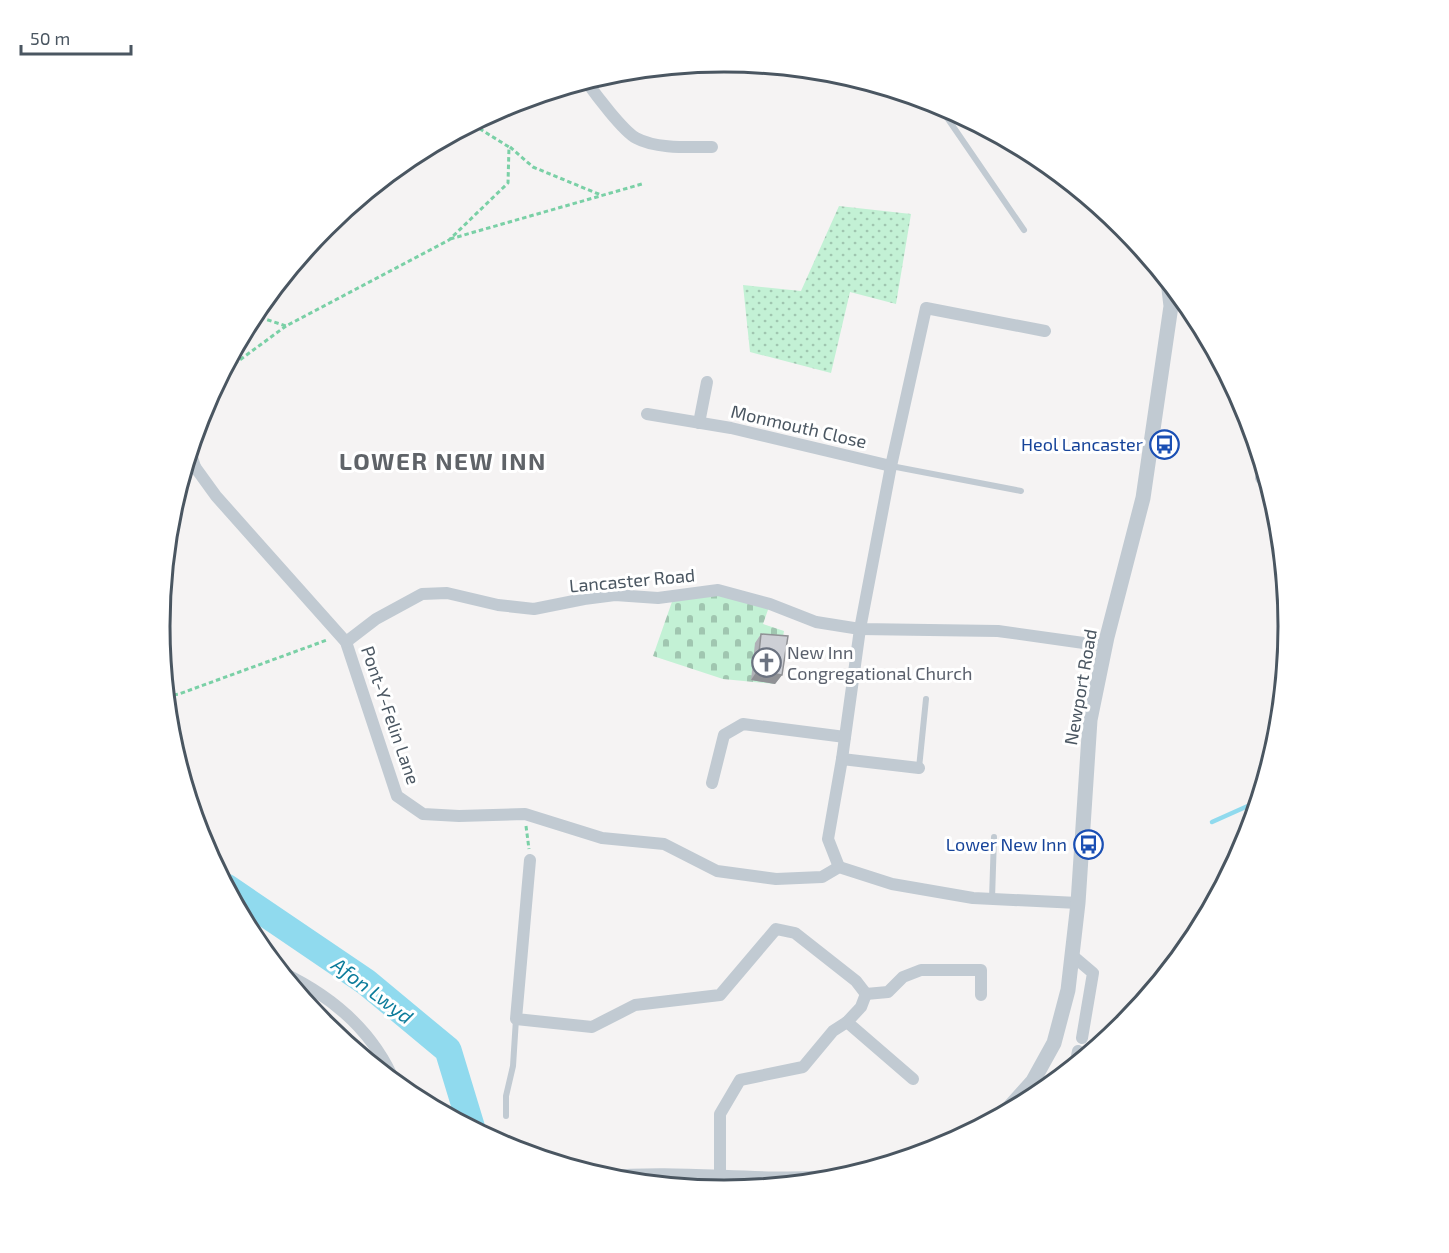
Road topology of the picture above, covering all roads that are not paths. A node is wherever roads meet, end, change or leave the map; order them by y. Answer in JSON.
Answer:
{"nodes":[{"id":1,"x":592,"y":89,"type":"edge"},
{"id":2,"x":947,"y":118,"type":"edge"},
{"id":3,"x":711,"y":147,"type":"dead end"},
{"id":4,"x":1024,"y":230,"type":"dead end"},
{"id":5,"x":1170,"y":297,"type":"edge"},
{"id":6,"x":1045,"y":331,"type":"dead end"},
{"id":7,"x":707,"y":382,"type":"dead end"},
{"id":8,"x":647,"y":414,"type":"dead end"},
{"id":9,"x":699,"y":423,"type":"junction"},
{"id":10,"x":891,"y":466,"type":"junction"},
{"id":11,"x":193,"y":470,"type":"edge"},
{"id":12,"x":1021,"y":491,"type":"dead end"},
{"id":13,"x":860,"y":629,"type":"junction"},
{"id":14,"x":343,"y":639,"type":"junction"},
{"id":15,"x":1105,"y":646,"type":"junction"},
{"id":16,"x":926,"y":699,"type":"dead end"},
{"id":17,"x":845,"y":737,"type":"junction"},
{"id":18,"x":842,"y":759,"type":"junction"},
{"id":19,"x":919,"y":768,"type":"joint"},
{"id":20,"x":712,"y":783,"type":"dead end"},
{"id":21,"x":994,"y":837,"type":"dead end"},
{"id":22,"x":530,"y":860,"type":"road end"},
{"id":23,"x":839,"y":867,"type":"junction"},
{"id":24,"x":992,"y":899,"type":"junction"},
{"id":25,"x":1078,"y":903,"type":"junction"},
{"id":26,"x":1073,"y":956,"type":"junction"},
{"id":27,"x":298,"y":980,"type":"edge"},
{"id":28,"x":866,"y":994,"type":"junction"},
{"id":29,"x":981,"y":995,"type":"dead end"},
{"id":30,"x":516,"y":1019,"type":"junction"},
{"id":31,"x":847,"y":1022,"type":"junction"},
{"id":32,"x":1082,"y":1038,"type":"dead end"},
{"id":33,"x":388,"y":1067,"type":"edge"},
{"id":34,"x":913,"y":1079,"type":"dead end"},
{"id":35,"x":1019,"y":1097,"type":"edge"},
{"id":36,"x":506,"y":1116,"type":"dead end"},
{"id":37,"x":665,"y":1177,"type":"edge"},
{"id":38,"x":720,"y":1177,"type":"junction"},
{"id":39,"x":774,"y":1179,"type":"edge"}],
"edges":[{"from":1,"to":3,"type":"street"},
{"from":2,"to":4,"type":"lane"},
{"from":5,"to":15,"type":"street","name":"Newport Road"},
{"from":6,"to":10,"type":"street"},
{"from":7,"to":9,"type":"street"},
{"from":8,"to":9,"type":"street","name":"Monmouth Close"},
{"from":9,"to":10,"type":"street","name":"Monmouth Close"},
{"from":10,"to":12,"type":"lane"},
{"from":10,"to":13,"type":"street"},
{"from":11,"to":14,"type":"street","name":"Pont-Y-Felin Lane"},
{"from":13,"to":14,"type":"street","name":"Lancaster Road"},
{"from":13,"to":15,"type":"street","name":"Lancaster Road"},
{"from":13,"to":17,"type":"street"},
{"from":14,"to":23,"type":"street","name":"Pont-Y-Felin Lane"},
{"from":15,"to":25,"type":"street","name":"Newport Road"},
{"from":16,"to":19,"type":"lane"},
{"from":17,"to":18,"type":"street"},
{"from":17,"to":20,"type":"street"},
{"from":18,"to":19,"type":"street"},
{"from":18,"to":23,"type":"street"},
{"from":21,"to":24,"type":"lane"},
{"from":22,"to":30,"type":"street"},
{"from":23,"to":24,"type":"street"},
{"from":24,"to":25,"type":"street"},
{"from":25,"to":26,"type":"street","name":"Newport Road"},
{"from":26,"to":32,"type":"street"},
{"from":26,"to":35,"type":"street","name":"Newport Road"},
{"from":27,"to":33,"type":"street"},
{"from":28,"to":29,"type":"street"},
{"from":28,"to":30,"type":"street"},
{"from":28,"to":31,"type":"street"},
{"from":30,"to":36,"type":"lane"},
{"from":31,"to":34,"type":"street"},
{"from":31,"to":38,"type":"street"},
{"from":37,"to":38,"type":"street"},
{"from":38,"to":39,"type":"street"}]}
